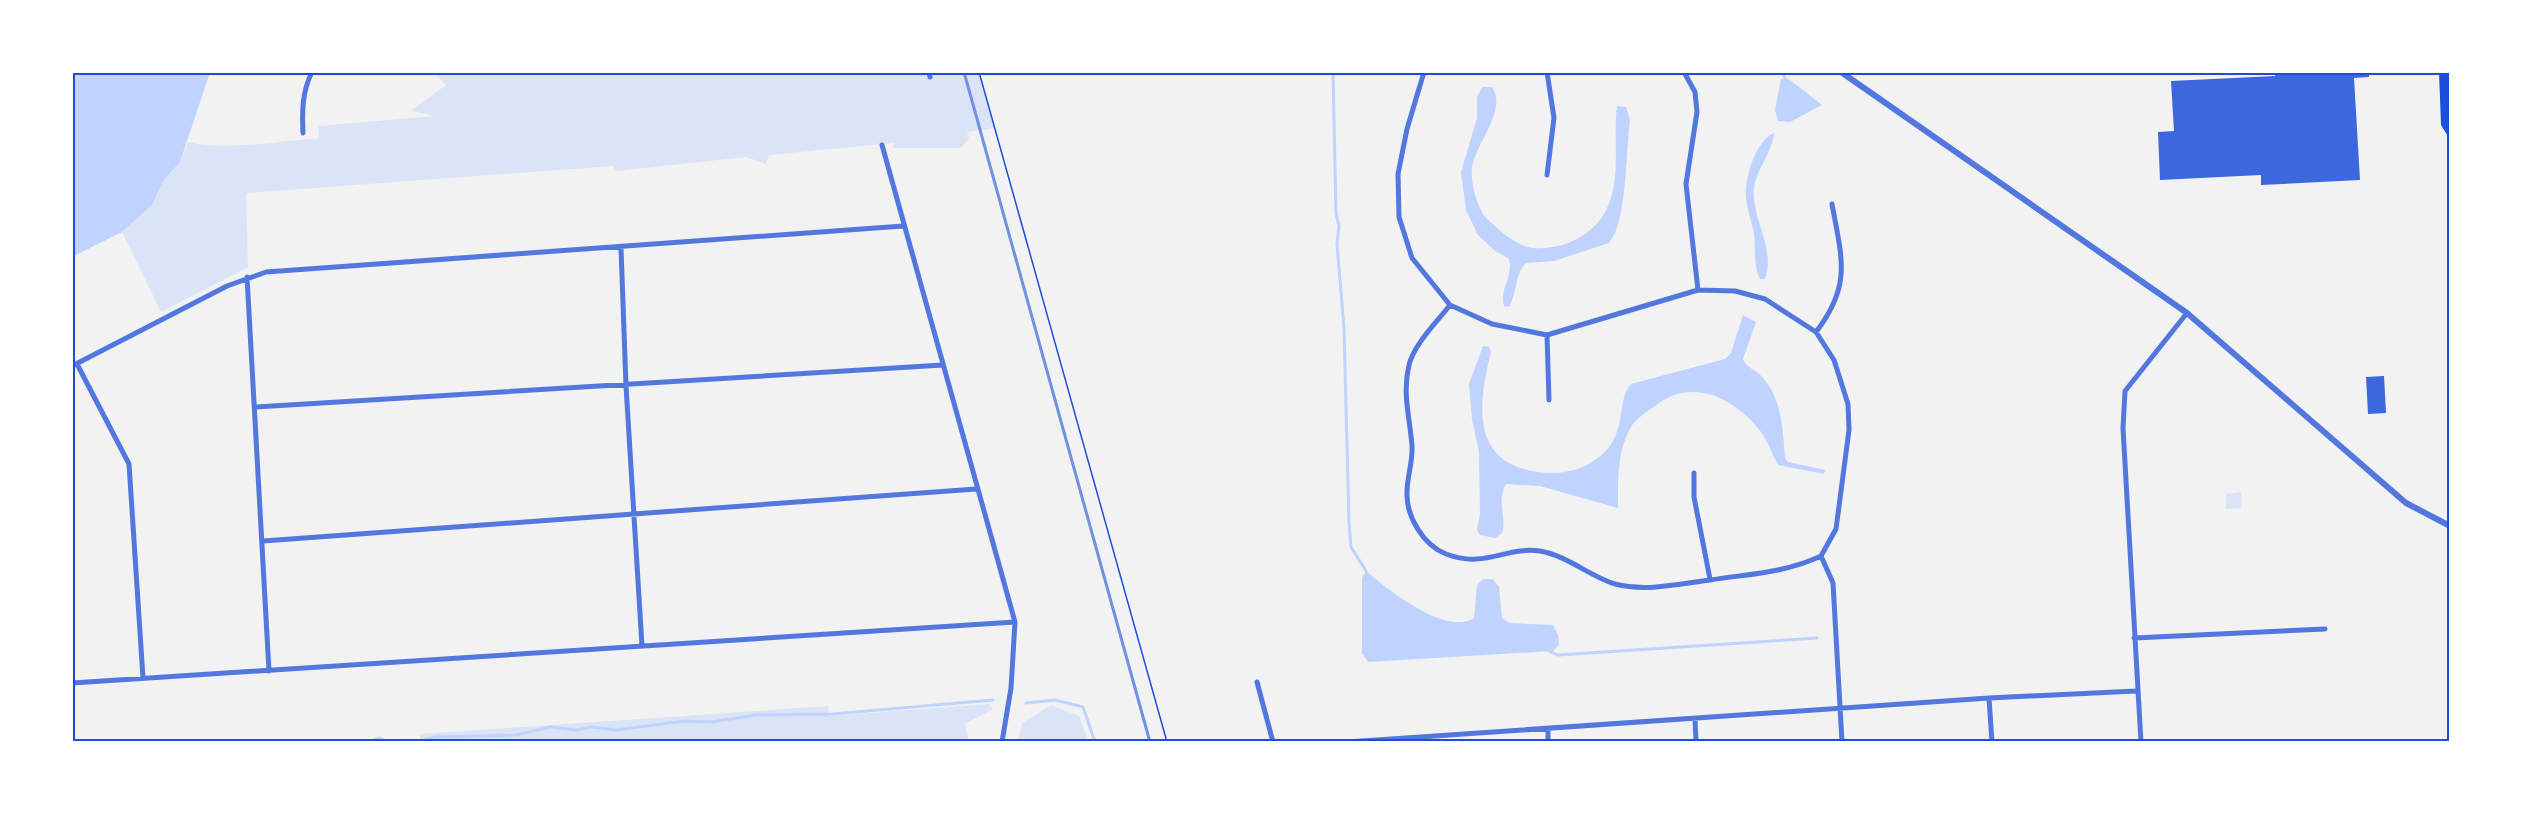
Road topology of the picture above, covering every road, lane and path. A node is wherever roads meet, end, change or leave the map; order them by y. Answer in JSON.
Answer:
{"nodes":[{"id":1,"x":312,"y":72,"type":"edge"},
{"id":2,"x":979,"y":72,"type":"edge"},
{"id":3,"x":1424,"y":72,"type":"edge"},
{"id":4,"x":1547,"y":72,"type":"edge"},
{"id":5,"x":1684,"y":72,"type":"edge"},
{"id":6,"x":1841,"y":72,"type":"edge"},
{"id":7,"x":2443,"y":72,"type":"edge"},
{"id":8,"x":2450,"y":132,"type":"edge"},
{"id":9,"x":303,"y":134,"type":"dead end"},
{"id":10,"x":882,"y":145,"type":"dead end"},
{"id":11,"x":1547,"y":174,"type":"dead end"},
{"id":12,"x":1832,"y":204,"type":"dead end"},
{"id":13,"x":903,"y":226,"type":"junction"},
{"id":14,"x":621,"y":248,"type":"junction"},
{"id":15,"x":247,"y":277,"type":"junction"},
{"id":16,"x":1698,"y":290,"type":"junction"},
{"id":17,"x":1450,"y":305,"type":"junction"},
{"id":18,"x":2187,"y":313,"type":"junction"},
{"id":19,"x":1816,"y":332,"type":"junction"},
{"id":20,"x":1546,"y":335,"type":"junction"},
{"id":21,"x":75,"y":365,"type":"edge"},
{"id":22,"x":943,"y":365,"type":"junction"},
{"id":23,"x":626,"y":386,"type":"junction"},
{"id":24,"x":1549,"y":400,"type":"dead end"},
{"id":25,"x":256,"y":407,"type":"junction"},
{"id":26,"x":1694,"y":473,"type":"dead end"},
{"id":27,"x":976,"y":489,"type":"junction"},
{"id":28,"x":633,"y":516,"type":"junction"},
{"id":29,"x":2450,"y":526,"type":"edge"},
{"id":30,"x":263,"y":542,"type":"junction"},
{"id":31,"x":1821,"y":556,"type":"junction"},
{"id":32,"x":1710,"y":579,"type":"junction"},
{"id":33,"x":1015,"y":622,"type":"junction"},
{"id":34,"x":2325,"y":629,"type":"dead end"},
{"id":35,"x":2134,"y":638,"type":"junction"},
{"id":36,"x":642,"y":646,"type":"junction"},
{"id":37,"x":269,"y":671,"type":"junction"},
{"id":38,"x":143,"y":678,"type":"junction"},
{"id":39,"x":1257,"y":682,"type":"dead end"},
{"id":40,"x":72,"y":683,"type":"edge"},
{"id":41,"x":2136,"y":691,"type":"junction"},
{"id":42,"x":1989,"y":698,"type":"junction"},
{"id":43,"x":1840,"y":708,"type":"junction"},
{"id":44,"x":1695,"y":719,"type":"junction"},
{"id":45,"x":1548,"y":729,"type":"junction"},
{"id":46,"x":1002,"y":742,"type":"edge"},
{"id":47,"x":1167,"y":742,"type":"edge"},
{"id":48,"x":1273,"y":742,"type":"edge"},
{"id":49,"x":1347,"y":742,"type":"edge"},
{"id":50,"x":1548,"y":742,"type":"edge"},
{"id":51,"x":1696,"y":742,"type":"edge"},
{"id":52,"x":1842,"y":742,"type":"edge"},
{"id":53,"x":1992,"y":742,"type":"edge"},
{"id":54,"x":2140,"y":742,"type":"edge"}],
"edges":[{"from":1,"to":9,"type":"street"},
{"from":2,"to":47,"type":"path"},
{"from":3,"to":17,"type":"street"},
{"from":4,"to":11,"type":"street"},
{"from":5,"to":16,"type":"street"},
{"from":6,"to":18,"type":"street"},
{"from":7,"to":8,"type":"main road"},
{"from":10,"to":13,"type":"street"},
{"from":12,"to":19,"type":"street"},
{"from":13,"to":14,"type":"street"},
{"from":13,"to":22,"type":"street"},
{"from":14,"to":15,"type":"street"},
{"from":14,"to":23,"type":"street"},
{"from":15,"to":21,"type":"street"},
{"from":15,"to":25,"type":"street"},
{"from":16,"to":19,"type":"street"},
{"from":16,"to":20,"type":"street"},
{"from":17,"to":20,"type":"street"},
{"from":17,"to":32,"type":"street"},
{"from":18,"to":29,"type":"street"},
{"from":18,"to":35,"type":"street"},
{"from":19,"to":31,"type":"street"},
{"from":20,"to":24,"type":"street"},
{"from":21,"to":38,"type":"street"},
{"from":22,"to":23,"type":"street"},
{"from":22,"to":27,"type":"street"},
{"from":23,"to":25,"type":"street"},
{"from":23,"to":28,"type":"street"},
{"from":25,"to":30,"type":"street"},
{"from":26,"to":32,"type":"street"},
{"from":27,"to":28,"type":"street"},
{"from":27,"to":33,"type":"street"},
{"from":28,"to":30,"type":"street"},
{"from":28,"to":36,"type":"street"},
{"from":30,"to":37,"type":"street"},
{"from":31,"to":32,"type":"street"},
{"from":31,"to":43,"type":"street"},
{"from":33,"to":36,"type":"street"},
{"from":33,"to":46,"type":"street"},
{"from":34,"to":35,"type":"street"},
{"from":35,"to":41,"type":"street"},
{"from":36,"to":37,"type":"street"},
{"from":37,"to":38,"type":"street"},
{"from":38,"to":40,"type":"street"},
{"from":39,"to":48,"type":"street"},
{"from":41,"to":42,"type":"street"},
{"from":41,"to":54,"type":"street"},
{"from":42,"to":43,"type":"street"},
{"from":42,"to":53,"type":"street"},
{"from":43,"to":44,"type":"street"},
{"from":43,"to":52,"type":"street"},
{"from":44,"to":45,"type":"street"},
{"from":44,"to":51,"type":"street"},
{"from":45,"to":49,"type":"street"},
{"from":45,"to":50,"type":"street"}]}
